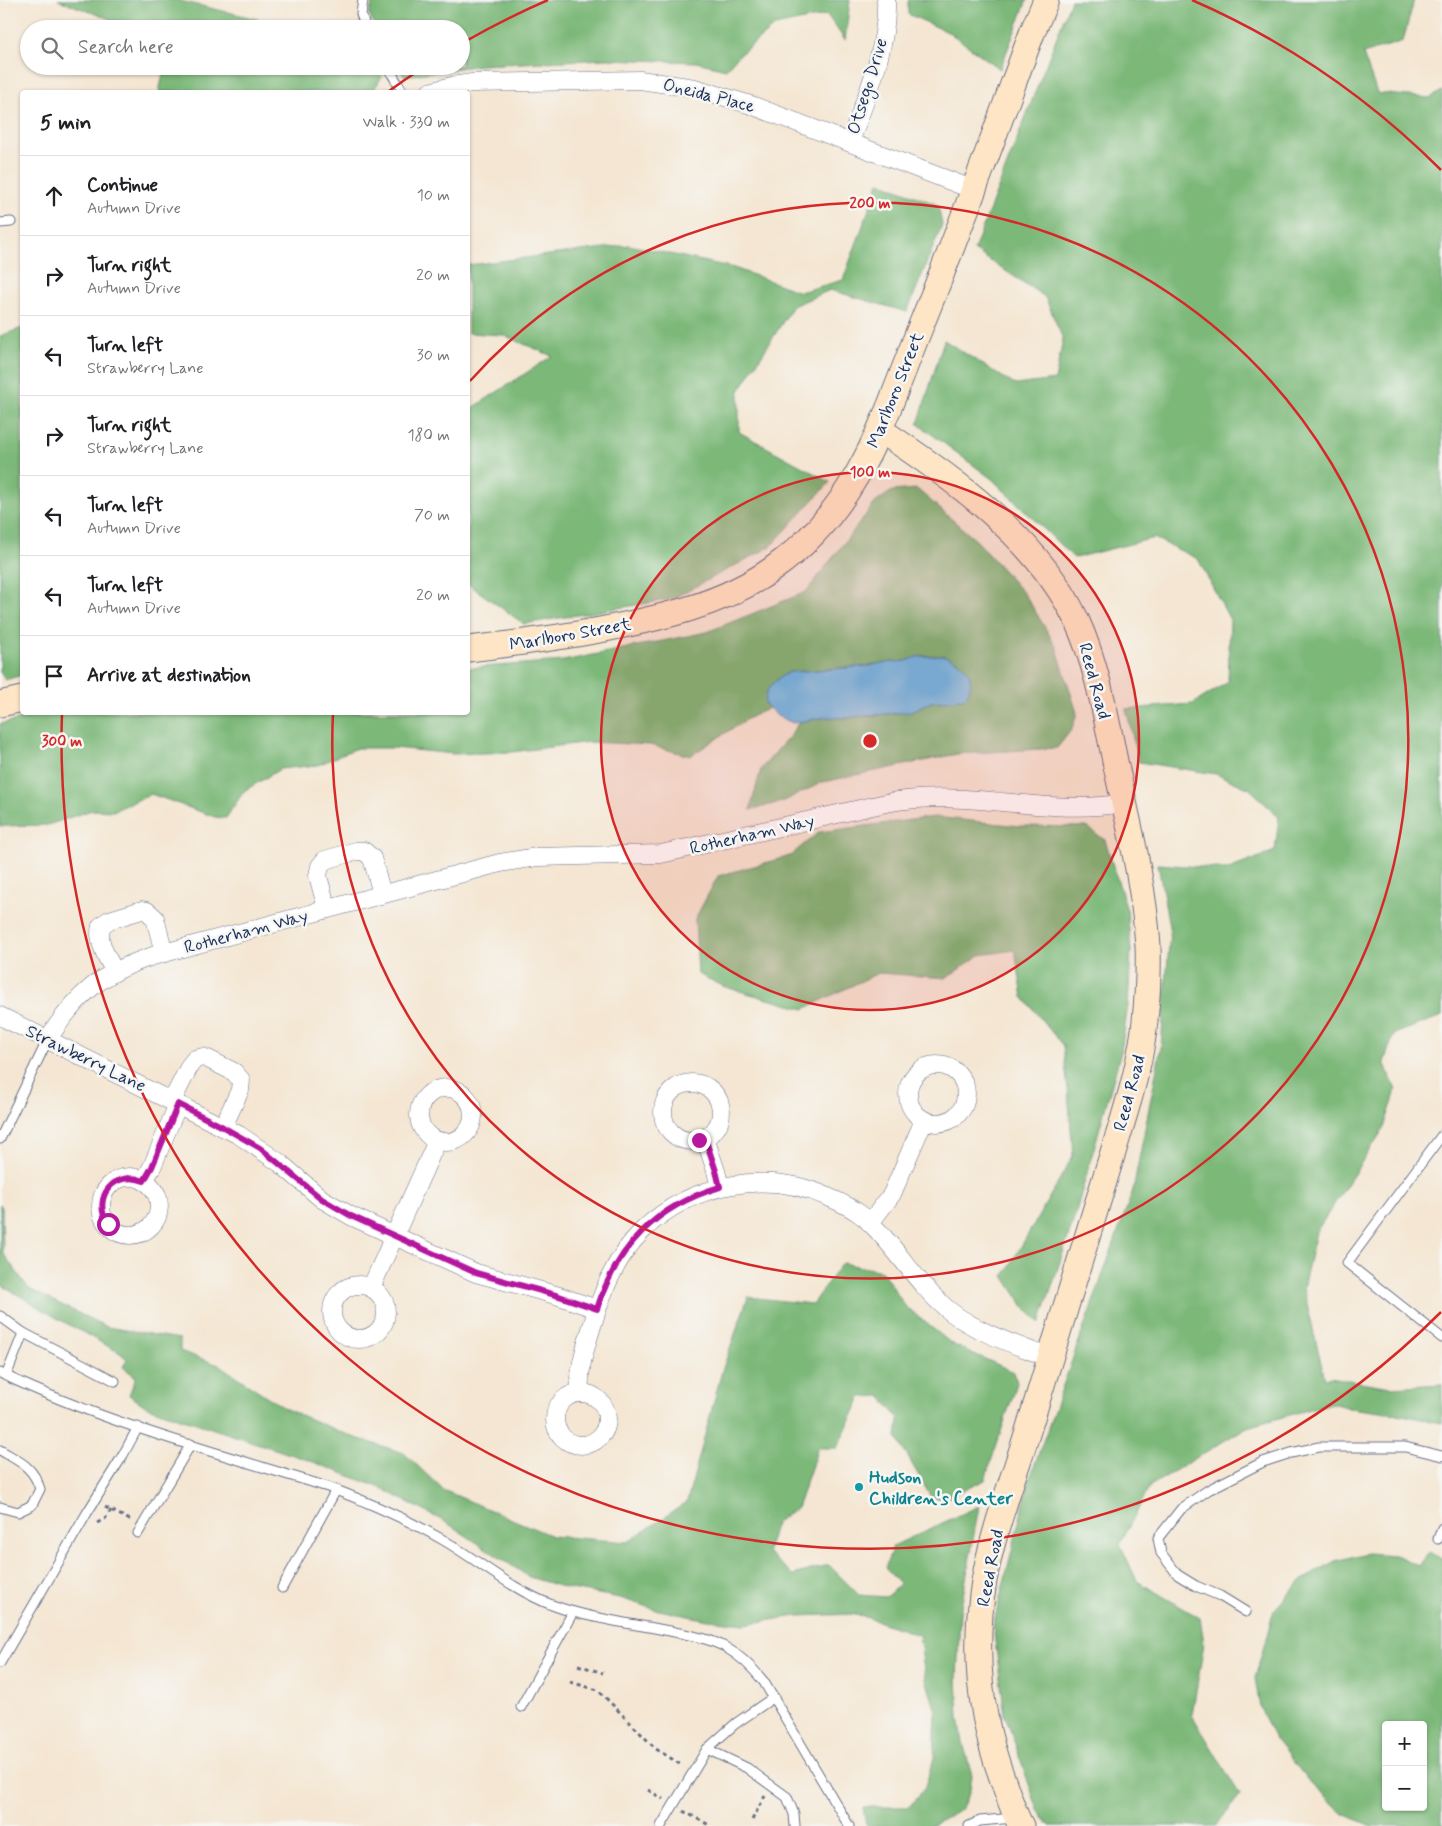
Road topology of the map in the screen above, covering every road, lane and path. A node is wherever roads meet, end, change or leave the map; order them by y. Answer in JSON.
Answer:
{"nodes":[{"id":1,"x":363,"y":0,"type":"edge"},
{"id":2,"x":886,"y":0,"type":"edge"},
{"id":3,"x":1046,"y":0,"type":"edge"},
{"id":4,"x":363,"y":20,"type":"edge"},
{"id":5,"x":393,"y":75,"type":"edge"},
{"id":6,"x":402,"y":90,"type":"edge"},
{"id":7,"x":437,"y":90,"type":"edge"},
{"id":8,"x":850,"y":142,"type":"junction"},
{"id":9,"x":974,"y":190,"type":"junction"},
{"id":10,"x":11,"y":222,"type":"dead end"},
{"id":11,"x":0,"y":224,"type":"edge"},
{"id":12,"x":880,"y":430,"type":"junction"},
{"id":13,"x":470,"y":649,"type":"edge"},
{"id":14,"x":20,"y":699,"type":"edge"},
{"id":15,"x":0,"y":704,"type":"edge"},
{"id":16,"x":1124,"y":803,"type":"junction"},
{"id":17,"x":382,"y":894,"type":"junction"},
{"id":18,"x":327,"y":909,"type":"junction"},
{"id":19,"x":164,"y":952,"type":"junction"},
{"id":20,"x":115,"y":971,"type":"junction"},
{"id":21,"x":0,"y":1016,"type":"edge"},
{"id":22,"x":48,"y":1039,"type":"junction"},
{"id":23,"x":175,"y":1102,"type":"junction"},
{"id":24,"x":924,"y":1120,"type":"dead end"},
{"id":25,"x":223,"y":1127,"type":"junction"},
{"id":26,"x":1442,"y":1135,"type":"edge"},
{"id":27,"x":705,"y":1138,"type":"dead end"},
{"id":28,"x":0,"y":1139,"type":"edge"},
{"id":29,"x":437,"y":1141,"type":"dead end"},
{"id":30,"x":144,"y":1181,"type":"dead end"},
{"id":31,"x":720,"y":1187,"type":"junction"},
{"id":32,"x":870,"y":1224,"type":"junction"},
{"id":33,"x":395,"y":1236,"type":"junction"},
{"id":34,"x":371,"y":1288,"type":"dead end"},
{"id":35,"x":597,"y":1309,"type":"junction"},
{"id":36,"x":0,"y":1316,"type":"edge"},
{"id":37,"x":22,"y":1332,"type":"junction"},
{"id":38,"x":1442,"y":1338,"type":"edge"},
{"id":39,"x":1050,"y":1358,"type":"junction"},
{"id":40,"x":3,"y":1374,"type":"edge"},
{"id":41,"x":115,"y":1381,"type":"dead end"},
{"id":42,"x":580,"y":1393,"type":"dead end"},
{"id":43,"x":138,"y":1427,"type":"junction"},
{"id":44,"x":191,"y":1444,"type":"junction"},
{"id":45,"x":0,"y":1450,"type":"edge"},
{"id":46,"x":1442,"y":1456,"type":"edge"},
{"id":47,"x":336,"y":1490,"type":"junction"},
{"id":48,"x":94,"y":1501,"type":"junction"},
{"id":49,"x":0,"y":1507,"type":"edge"},
{"id":50,"x":1442,"y":1528,"type":"edge"},
{"id":51,"x":140,"y":1530,"type":"joint"},
{"id":52,"x":1438,"y":1540,"type":"dead end"},
{"id":53,"x":282,"y":1588,"type":"dead end"},
{"id":54,"x":574,"y":1612,"type":"junction"},
{"id":55,"x":1246,"y":1612,"type":"dead end"},
{"id":56,"x":0,"y":1663,"type":"edge"},
{"id":57,"x":578,"y":1665,"type":"dead end"},
{"id":58,"x":604,"y":1674,"type":"dead end"},
{"id":59,"x":570,"y":1682,"type":"dead end"},
{"id":60,"x":774,"y":1698,"type":"junction"},
{"id":61,"x":521,"y":1707,"type":"dead end"},
{"id":62,"x":706,"y":1749,"type":"junction"},
{"id":63,"x":683,"y":1766,"type":"dead end"},
{"id":64,"x":766,"y":1794,"type":"dead end"},
{"id":65,"x":752,"y":1820,"type":"dead end"},
{"id":66,"x":1015,"y":1823,"type":"edge"},
{"id":67,"x":661,"y":1826,"type":"edge"},
{"id":68,"x":795,"y":1826,"type":"edge"},
{"id":69,"x":849,"y":1826,"type":"edge"},
{"id":70,"x":969,"y":1826,"type":"edge"}],
"edges":[{"from":1,"to":4,"type":"lane"},
{"from":2,"to":8,"type":"street","name":"Otsego Drive"},
{"from":3,"to":9,"type":"street","name":"Marlboro Street"},
{"from":5,"to":6,"type":"lane"},
{"from":7,"to":8,"type":"street","name":"Oneida Place"},
{"from":8,"to":9,"type":"street","name":"Oneida Place"},
{"from":9,"to":12,"type":"street","name":"Marlboro Street"},
{"from":10,"to":11,"type":"lane"},
{"from":12,"to":13,"type":"street","name":"Marlboro Street"},
{"from":12,"to":16,"type":"street","name":"Reed Road"},
{"from":14,"to":15,"type":"street"},
{"from":16,"to":17,"type":"street","name":"Rotherham Way"},
{"from":16,"to":39,"type":"street","name":"Reed Road"},
{"from":17,"to":18,"type":"street","name":"Rotherham Way"},
{"from":17,"to":18,"type":"street","name":"Rotherham Way"},
{"from":18,"to":19,"type":"street","name":"Rotherham Way"},
{"from":19,"to":20,"type":"street","name":"Rotherham Way"},
{"from":19,"to":20,"type":"street","name":"Rotherham Way"},
{"from":20,"to":22,"type":"street","name":"Rotherham Way"},
{"from":21,"to":22,"type":"street","name":"Strawberry Lane"},
{"from":22,"to":23,"type":"street","name":"Strawberry Lane"},
{"from":22,"to":28,"type":"lane"},
{"from":23,"to":25,"type":"street","name":"Strawberry Lane"},
{"from":23,"to":25,"type":"street"},
{"from":23,"to":30,"type":"street"},
{"from":24,"to":32,"type":"street"},
{"from":25,"to":33,"type":"street","name":"Strawberry Lane"},
{"from":26,"to":38,"type":"lane"},
{"from":27,"to":31,"type":"street"},
{"from":29,"to":33,"type":"street"},
{"from":31,"to":32,"type":"street"},
{"from":31,"to":35,"type":"street"},
{"from":32,"to":39,"type":"street"},
{"from":33,"to":34,"type":"street"},
{"from":33,"to":35,"type":"street","name":"Strawberry Lane"},
{"from":35,"to":42,"type":"street"},
{"from":36,"to":37,"type":"lane"},
{"from":37,"to":40,"type":"lane"},
{"from":37,"to":41,"type":"lane"},
{"from":39,"to":66,"type":"street","name":"Reed Road"},
{"from":40,"to":43,"type":"lane"},
{"from":43,"to":44,"type":"lane"},
{"from":43,"to":48,"type":"lane"},
{"from":44,"to":47,"type":"lane"},
{"from":44,"to":51,"type":"lane"},
{"from":45,"to":49,"type":"lane"},
{"from":46,"to":55,"type":"lane"},
{"from":47,"to":53,"type":"lane"},
{"from":47,"to":54,"type":"lane"},
{"from":48,"to":51,"type":"path"},
{"from":48,"to":56,"type":"lane"},
{"from":50,"to":52,"type":"lane"},
{"from":54,"to":60,"type":"lane"},
{"from":54,"to":61,"type":"lane"},
{"from":57,"to":58,"type":"path"},
{"from":59,"to":63,"type":"path"},
{"from":60,"to":62,"type":"lane"},
{"from":60,"to":69,"type":"lane"},
{"from":62,"to":67,"type":"lane"},
{"from":62,"to":68,"type":"lane"},
{"from":64,"to":65,"type":"path"},
{"from":66,"to":70,"type":"lane"}]}
